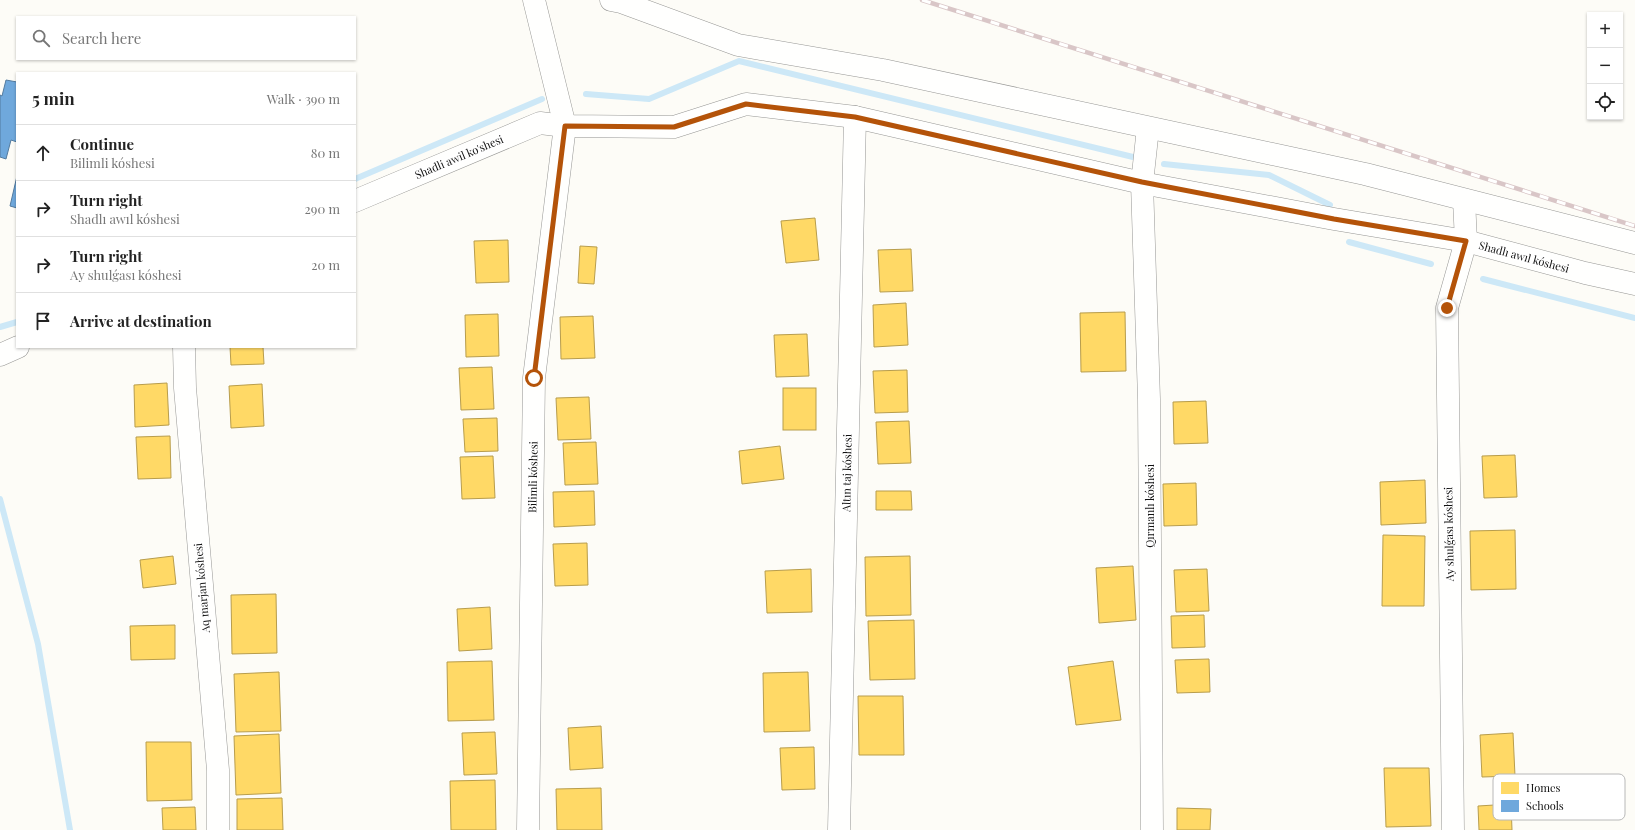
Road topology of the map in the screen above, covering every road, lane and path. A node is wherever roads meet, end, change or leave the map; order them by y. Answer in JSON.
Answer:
{"nodes":[{"id":1,"x":534,"y":0,"type":"edge"},
{"id":2,"x":611,"y":0,"type":"edge"},
{"id":3,"x":855,"y":117,"type":"junction"},
{"id":4,"x":565,"y":126,"type":"junction"},
{"id":5,"x":1148,"y":128,"type":"junction"},
{"id":6,"x":1142,"y":182,"type":"junction"},
{"id":7,"x":1464,"y":200,"type":"junction"},
{"id":8,"x":356,"y":201,"type":"edge"},
{"id":9,"x":1466,"y":241,"type":"junction"},
{"id":10,"x":1635,"y":243,"type":"edge"},
{"id":11,"x":1635,"y":284,"type":"edge"},
{"id":12,"x":16,"y":348,"type":"edge"},
{"id":13,"x":184,"y":348,"type":"edge"},
{"id":14,"x":0,"y":355,"type":"edge"},
{"id":15,"x":218,"y":830,"type":"edge"},
{"id":16,"x":528,"y":830,"type":"edge"},
{"id":17,"x":839,"y":830,"type":"edge"},
{"id":18,"x":1152,"y":830,"type":"edge"},
{"id":19,"x":1453,"y":830,"type":"edge"}],
"edges":[{"from":1,"to":4,"type":"street"},
{"from":2,"to":5,"type":"street"},
{"from":3,"to":4,"type":"street","name":"Shadlı awıl kóshesi"},
{"from":3,"to":6,"type":"street","name":"Shadlı awıl kóshesi"},
{"from":3,"to":17,"type":"street","name":"Altın taj kóshesi"},
{"from":4,"to":8,"type":"street","name":"Shadli awil ko'shesi"},
{"from":4,"to":16,"type":"street","name":"Bilimli kóshesi"},
{"from":5,"to":6,"type":"street","name":"Qırmanlı kóshesi"},
{"from":5,"to":7,"type":"street"},
{"from":6,"to":9,"type":"street","name":"Shadlı awıl kóshesi"},
{"from":6,"to":18,"type":"street","name":"Qırmanlı kóshesi"},
{"from":7,"to":9,"type":"street","name":"Ay shulǵası kóshesi"},
{"from":7,"to":10,"type":"street"},
{"from":9,"to":11,"type":"street","name":"Shadlı awıl kóshesi"},
{"from":9,"to":19,"type":"street","name":"Ay shulǵası kóshesi"},
{"from":12,"to":14,"type":"street"},
{"from":13,"to":15,"type":"street","name":"Aq marjan kóshesi"}]}
